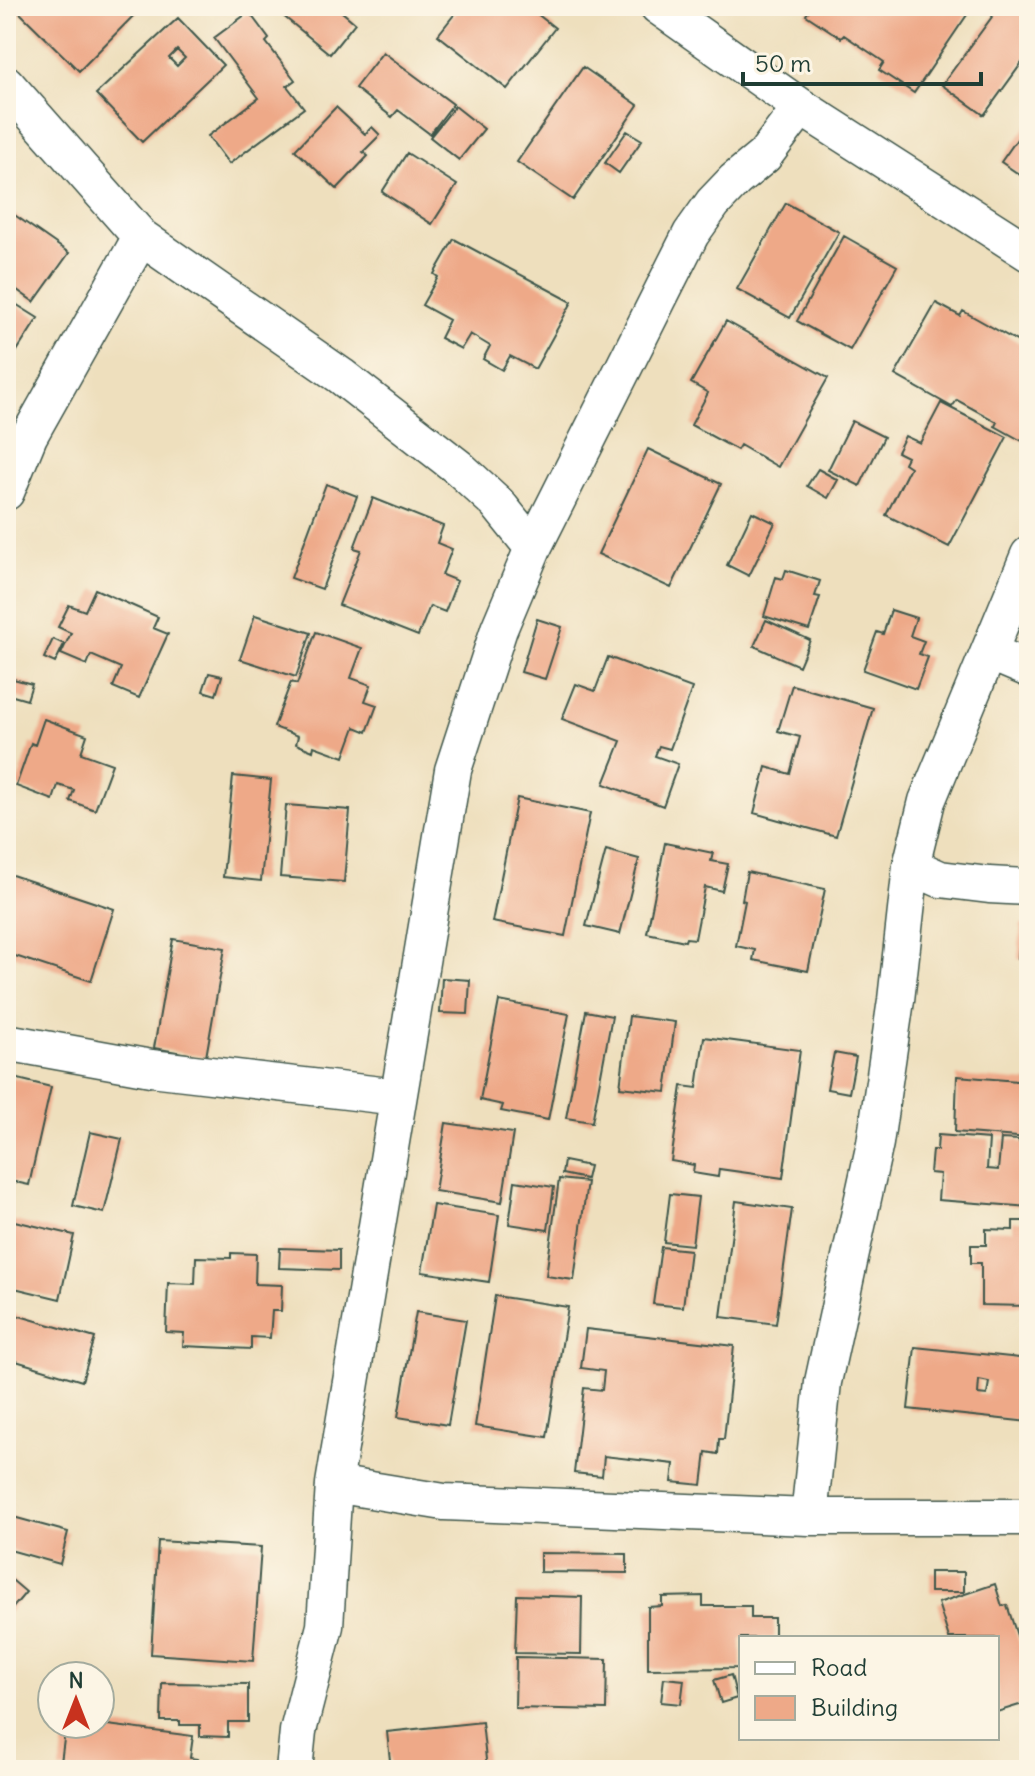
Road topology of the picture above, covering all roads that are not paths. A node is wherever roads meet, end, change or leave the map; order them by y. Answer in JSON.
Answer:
{"nodes":[{"id":1,"x":658,"y":6,"type":"edge"},
{"id":2,"x":6,"y":84,"type":"edge"},
{"id":3,"x":801,"y":107,"type":"junction"},
{"id":4,"x":141,"y":237,"type":"junction"},
{"id":5,"x":1029,"y":253,"type":"edge"},
{"id":6,"x":6,"y":492,"type":"edge"},
{"id":7,"x":533,"y":548,"type":"junction"},
{"id":8,"x":1029,"y":555,"type":"edge"},
{"id":9,"x":989,"y":652,"type":"junction"},
{"id":10,"x":1029,"y":669,"type":"edge"},
{"id":11,"x":911,"y":866,"type":"junction"},
{"id":12,"x":1029,"y":887,"type":"edge"},
{"id":13,"x":6,"y":1042,"type":"edge"},
{"id":14,"x":398,"y":1097,"type":"junction"},
{"id":15,"x":334,"y":1484,"type":"junction"},
{"id":16,"x":809,"y":1517,"type":"junction"},
{"id":17,"x":1029,"y":1517,"type":"edge"},
{"id":18,"x":294,"y":1770,"type":"edge"}],
"edges":[{"from":1,"to":3,"type":"street"},
{"from":2,"to":4,"type":"street"},
{"from":3,"to":5,"type":"street"},
{"from":3,"to":7,"type":"street"},
{"from":4,"to":6,"type":"street"},
{"from":4,"to":7,"type":"street"},
{"from":7,"to":14,"type":"street"},
{"from":8,"to":9,"type":"street"},
{"from":9,"to":10,"type":"street"},
{"from":9,"to":11,"type":"street"},
{"from":11,"to":12,"type":"street"},
{"from":11,"to":16,"type":"street"},
{"from":13,"to":14,"type":"street"},
{"from":14,"to":15,"type":"street"},
{"from":15,"to":16,"type":"street"},
{"from":15,"to":18,"type":"street"},
{"from":16,"to":17,"type":"street"}]}
